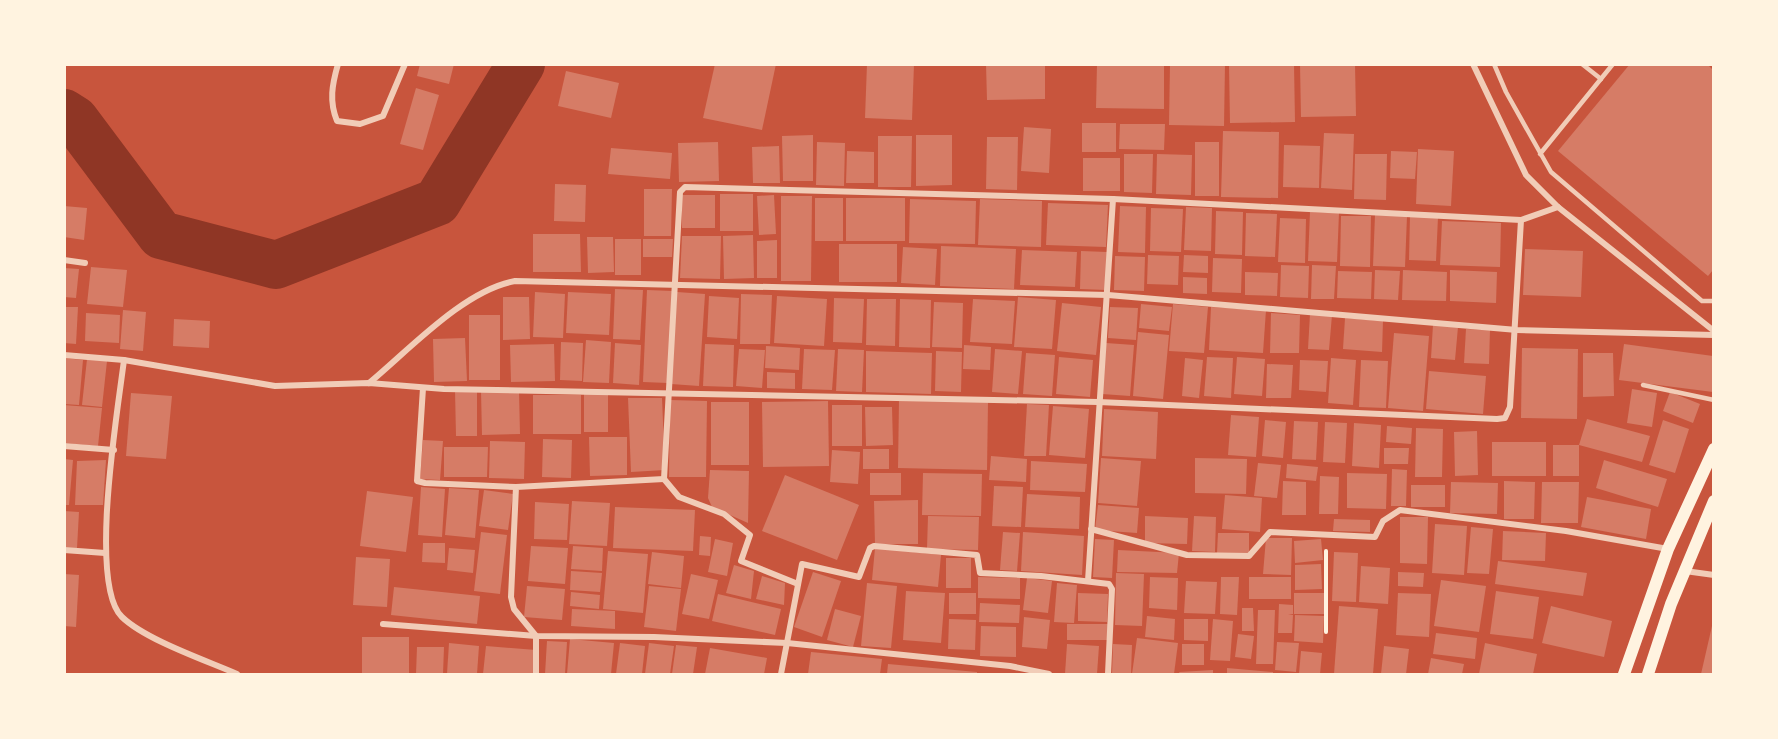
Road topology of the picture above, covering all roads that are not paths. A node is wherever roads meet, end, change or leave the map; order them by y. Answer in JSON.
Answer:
{"nodes":[{"id":1,"x":338,"y":64,"type":"edge"},
{"id":2,"x":405,"y":64,"type":"edge"},
{"id":3,"x":1473,"y":64,"type":"edge"},
{"id":4,"x":1494,"y":64,"type":"edge"},
{"id":5,"x":1582,"y":64,"type":"edge"},
{"id":6,"x":1613,"y":64,"type":"edge"},
{"id":7,"x":1601,"y":79,"type":"junction"},
{"id":8,"x":1540,"y":154,"type":"junction"},
{"id":9,"x":1113,"y":199,"type":"junction"},
{"id":10,"x":1558,"y":207,"type":"junction"},
{"id":11,"x":1521,"y":220,"type":"junction"},
{"id":12,"x":64,"y":260,"type":"edge"},
{"id":13,"x":86,"y":263,"type":"dead end"},
{"id":14,"x":676,"y":284,"type":"junction"},
{"id":15,"x":1108,"y":295,"type":"junction"},
{"id":16,"x":1713,"y":301,"type":"edge"},
{"id":17,"x":1516,"y":330,"type":"junction"},
{"id":18,"x":1713,"y":333,"type":"edge"},
{"id":19,"x":64,"y":355,"type":"edge"},
{"id":20,"x":124,"y":360,"type":"junction"},
{"id":21,"x":369,"y":383,"type":"junction"},
{"id":22,"x":1643,"y":385,"type":"dead end"},
{"id":23,"x":423,"y":388,"type":"junction"},
{"id":24,"x":669,"y":391,"type":"junction"},
{"id":25,"x":1713,"y":400,"type":"edge"},
{"id":26,"x":1098,"y":402,"type":"junction"},
{"id":27,"x":64,"y":446,"type":"edge"},
{"id":28,"x":1713,"y":449,"type":"edge"},
{"id":29,"x":114,"y":450,"type":"junction"},
{"id":30,"x":664,"y":479,"type":"junction"},
{"id":31,"x":516,"y":487,"type":"junction"},
{"id":32,"x":1713,"y":501,"type":"edge"},
{"id":33,"x":1091,"y":529,"type":"junction"},
{"id":34,"x":1674,"y":536,"type":"junction"},
{"id":35,"x":1694,"y":544,"type":"junction"},
{"id":36,"x":1668,"y":549,"type":"junction"},
{"id":37,"x":64,"y":550,"type":"edge"},
{"id":38,"x":105,"y":553,"type":"junction"},
{"id":39,"x":1685,"y":571,"type":"junction"},
{"id":40,"x":1713,"y":575,"type":"edge"},
{"id":41,"x":1088,"y":581,"type":"junction"},
{"id":42,"x":798,"y":584,"type":"junction"},
{"id":43,"x":383,"y":624,"type":"dead end"},
{"id":44,"x":536,"y":636,"type":"junction"},
{"id":45,"x":787,"y":644,"type":"junction"},
{"id":46,"x":237,"y":675,"type":"edge"},
{"id":47,"x":536,"y":675,"type":"edge"},
{"id":48,"x":781,"y":675,"type":"edge"},
{"id":49,"x":1049,"y":675,"type":"edge"},
{"id":50,"x":1108,"y":675,"type":"edge"},
{"id":51,"x":1624,"y":675,"type":"edge"},
{"id":52,"x":1648,"y":675,"type":"edge"}],
"edges":[{"from":1,"to":2,"type":"street"},
{"from":3,"to":10,"type":"street"},
{"from":4,"to":8,"type":"lane"},
{"from":5,"to":7,"type":"lane"},
{"from":6,"to":7,"type":"lane"},
{"from":7,"to":8,"type":"lane"},
{"from":8,"to":16,"type":"lane"},
{"from":9,"to":11,"type":"street"},
{"from":9,"to":14,"type":"street"},
{"from":9,"to":15,"type":"street"},
{"from":10,"to":11,"type":"street"},
{"from":10,"to":18,"type":"street"},
{"from":11,"to":17,"type":"street"},
{"from":12,"to":13,"type":"street"},
{"from":14,"to":15,"type":"street"},
{"from":14,"to":21,"type":"street"},
{"from":14,"to":24,"type":"street"},
{"from":15,"to":17,"type":"street"},
{"from":15,"to":26,"type":"street"},
{"from":17,"to":18,"type":"street"},
{"from":17,"to":26,"type":"street"},
{"from":19,"to":20,"type":"street"},
{"from":20,"to":21,"type":"street"},
{"from":20,"to":29,"type":"street"},
{"from":21,"to":23,"type":"street"},
{"from":22,"to":25,"type":"lane"},
{"from":23,"to":24,"type":"street"},
{"from":23,"to":31,"type":"street"},
{"from":24,"to":26,"type":"street"},
{"from":24,"to":30,"type":"street"},
{"from":26,"to":33,"type":"street"},
{"from":27,"to":29,"type":"street"},
{"from":28,"to":34,"type":"main road"},
{"from":29,"to":38,"type":"street"},
{"from":30,"to":31,"type":"street"},
{"from":30,"to":42,"type":"street"},
{"from":31,"to":44,"type":"street"},
{"from":32,"to":35,"type":"main road"},
{"from":33,"to":36,"type":"street"},
{"from":33,"to":41,"type":"street"},
{"from":34,"to":35,"type":"main road"},
{"from":34,"to":36,"type":"main road"},
{"from":35,"to":39,"type":"main road"},
{"from":36,"to":51,"type":"main road"},
{"from":37,"to":38,"type":"street"},
{"from":38,"to":46,"type":"street"},
{"from":39,"to":40,"type":"street"},
{"from":39,"to":52,"type":"main road"},
{"from":41,"to":42,"type":"street"},
{"from":41,"to":50,"type":"street"},
{"from":42,"to":45,"type":"street"},
{"from":43,"to":44,"type":"street"},
{"from":44,"to":45,"type":"street"},
{"from":44,"to":47,"type":"street"},
{"from":45,"to":48,"type":"street"},
{"from":45,"to":49,"type":"street"}]}
